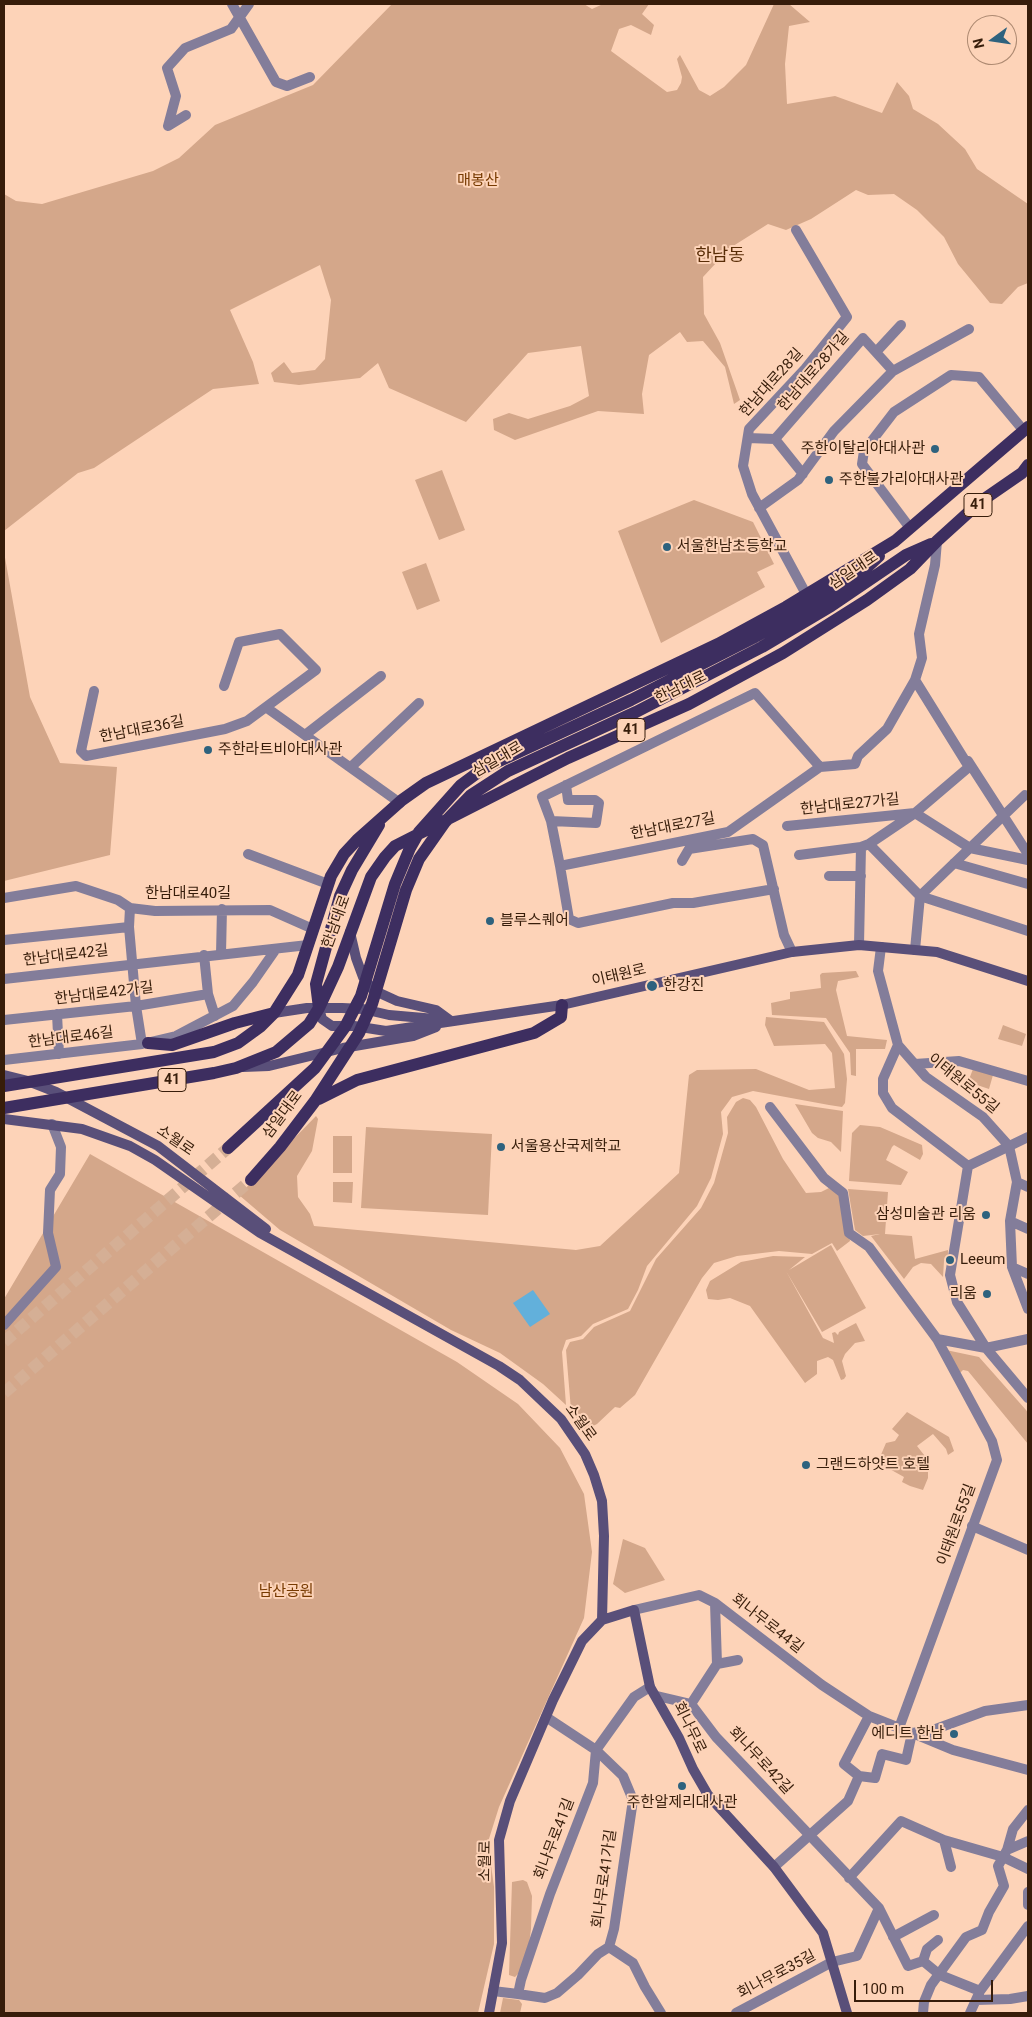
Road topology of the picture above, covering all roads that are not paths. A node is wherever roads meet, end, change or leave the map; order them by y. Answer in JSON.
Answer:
{"nodes":[{"id":1,"x":232,"y":4,"type":"edge"},
{"id":2,"x":250,"y":4,"type":"edge"},
{"id":3,"x":239,"y":16,"type":"junction"},
{"id":4,"x":310,"y":77,"type":"dead end"},
{"id":5,"x":186,"y":116,"type":"dead end"},
{"id":6,"x":796,"y":230,"type":"dead end"},
{"id":7,"x":901,"y":325,"type":"dead end"},
{"id":8,"x":969,"y":329,"type":"dead end"},
{"id":9,"x":876,"y":352,"type":"junction"},
{"id":10,"x":893,"y":371,"type":"junction"},
{"id":11,"x":1026,"y":429,"type":"edge"},
{"id":12,"x":748,"y":438,"type":"junction"},
{"id":13,"x":775,"y":439,"type":"junction"},
{"id":14,"x":1026,"y":469,"type":"edge"},
{"id":15,"x":803,"y":474,"type":"junction"},
{"id":16,"x":759,"y":508,"type":"junction"},
{"id":17,"x":910,"y":528,"type":"junction"},
{"id":18,"x":895,"y":541,"type":"junction"},
{"id":19,"x":937,"y":541,"type":"junction"},
{"id":20,"x":806,"y":594,"type":"junction"},
{"id":21,"x":381,"y":676,"type":"dead end"},
{"id":22,"x":915,"y":680,"type":"junction"},
{"id":23,"x":224,"y":686,"type":"dead end"},
{"id":24,"x":94,"y":691,"type":"dead end"},
{"id":25,"x":419,"y":703,"type":"dead end"},
{"id":26,"x":634,"y":706,"type":"junction"},
{"id":27,"x":266,"y":708,"type":"junction"},
{"id":28,"x":942,"y":721,"type":"junction"},
{"id":29,"x":305,"y":735,"type":"junction"},
{"id":30,"x":820,"y":767,"type":"junction"},
{"id":31,"x":351,"y":768,"type":"junction"},
{"id":32,"x":566,"y":785,"type":"junction"},
{"id":33,"x":1025,"y":795,"type":"dead end"},
{"id":34,"x":400,"y":802,"type":"junction"},
{"id":35,"x":915,"y":813,"type":"junction"},
{"id":36,"x":386,"y":814,"type":"junction"},
{"id":37,"x":1004,"y":816,"type":"junction"},
{"id":38,"x":552,"y":821,"type":"junction"},
{"id":39,"x":787,"y":826,"type":"dead end"},
{"id":40,"x":865,"y":845,"type":"junction"},
{"id":41,"x":970,"y":848,"type":"junction"},
{"id":42,"x":248,"y":854,"type":"dead end"},
{"id":43,"x":1028,"y":854,"type":"edge"},
{"id":44,"x":799,"y":855,"type":"dead end"},
{"id":45,"x":1028,"y":860,"type":"edge"},
{"id":46,"x":682,"y":861,"type":"dead end"},
{"id":47,"x":954,"y":863,"type":"junction"},
{"id":48,"x":560,"y":866,"type":"junction"},
{"id":49,"x":829,"y":876,"type":"dead end"},
{"id":50,"x":861,"y":876,"type":"junction"},
{"id":51,"x":328,"y":884,"type":"junction"},
{"id":52,"x":1028,"y":884,"type":"edge"},
{"id":53,"x":774,"y":888,"type":"junction"},
{"id":54,"x":920,"y":896,"type":"junction"},
{"id":55,"x":4,"y":898,"type":"edge"},
{"id":56,"x":130,"y":908,"type":"junction"},
{"id":57,"x":222,"y":908,"type":"junction"},
{"id":58,"x":129,"y":927,"type":"junction"},
{"id":59,"x":313,"y":929,"type":"junction"},
{"id":60,"x":1028,"y":931,"type":"edge"},
{"id":61,"x":350,"y":932,"type":"junction"},
{"id":62,"x":4,"y":940,"type":"edge"},
{"id":63,"x":308,"y":945,"type":"junction"},
{"id":64,"x":859,"y":945,"type":"junction"},
{"id":65,"x":881,"y":948,"type":"junction"},
{"id":66,"x":276,"y":949,"type":"junction"},
{"id":67,"x":915,"y":950,"type":"junction"},
{"id":68,"x":792,"y":952,"type":"junction"},
{"id":69,"x":221,"y":954,"type":"junction"},
{"id":70,"x":204,"y":955,"type":"junction"},
{"id":71,"x":132,"y":963,"type":"junction"},
{"id":72,"x":4,"y":978,"type":"edge"},
{"id":73,"x":1028,"y":981,"type":"edge"},
{"id":74,"x":208,"y":994,"type":"junction"},
{"id":75,"x":562,"y":1005,"type":"junction"},
{"id":76,"x":136,"y":1006,"type":"junction"},
{"id":77,"x":320,"y":1008,"type":"junction"},
{"id":78,"x":274,"y":1012,"type":"junction"},
{"id":79,"x":58,"y":1014,"type":"junction"},
{"id":80,"x":389,"y":1015,"type":"junction"},
{"id":81,"x":215,"y":1016,"type":"junction"},
{"id":82,"x":4,"y":1020,"type":"edge"},
{"id":83,"x":451,"y":1021,"type":"junction"},
{"id":84,"x":386,"y":1031,"type":"junction"},
{"id":85,"x":145,"y":1044,"type":"junction"},
{"id":86,"x":898,"y":1045,"type":"junction"},
{"id":87,"x":59,"y":1054,"type":"junction"},
{"id":88,"x":4,"y":1060,"type":"edge"},
{"id":89,"x":915,"y":1064,"type":"junction"},
{"id":90,"x":236,"y":1068,"type":"junction"},
{"id":91,"x":4,"y":1076,"type":"edge"},
{"id":92,"x":1028,"y":1081,"type":"edge"},
{"id":93,"x":4,"y":1086,"type":"edge"},
{"id":94,"x":318,"y":1096,"type":"junction"},
{"id":95,"x":770,"y":1107,"type":"dead end"},
{"id":96,"x":4,"y":1108,"type":"edge"},
{"id":97,"x":4,"y":1119,"type":"edge"},
{"id":98,"x":52,"y":1124,"type":"junction"},
{"id":99,"x":1028,"y":1137,"type":"edge"},
{"id":100,"x":1009,"y":1146,"type":"junction"},
{"id":101,"x":228,"y":1148,"type":"tunnel mouth"},
{"id":102,"x":968,"y":1166,"type":"junction"},
{"id":103,"x":251,"y":1180,"type":"tunnel mouth"},
{"id":104,"x":1017,"y":1182,"type":"junction"},
{"id":105,"x":1028,"y":1187,"type":"edge"},
{"id":106,"x":1010,"y":1221,"type":"junction"},
{"id":107,"x":1028,"y":1229,"type":"edge"},
{"id":108,"x":312,"y":1262,"type":"junction"},
{"id":109,"x":1012,"y":1267,"type":"junction"},
{"id":110,"x":1028,"y":1274,"type":"edge"},
{"id":111,"x":1028,"y":1308,"type":"edge"},
{"id":112,"x":4,"y":1325,"type":"edge"},
{"id":113,"x":937,"y":1339,"type":"junction"},
{"id":114,"x":1028,"y":1339,"type":"edge"},
{"id":115,"x":986,"y":1348,"type":"junction"},
{"id":116,"x":1028,"y":1398,"type":"edge"},
{"id":117,"x":972,"y":1526,"type":"junction"},
{"id":118,"x":1028,"y":1550,"type":"edge"},
{"id":119,"x":715,"y":1603,"type":"junction"},
{"id":120,"x":634,"y":1610,"type":"junction"},
{"id":121,"x":602,"y":1620,"type":"junction"},
{"id":122,"x":738,"y":1660,"type":"dead end"},
{"id":123,"x":717,"y":1664,"type":"junction"},
{"id":124,"x":650,"y":1686,"type":"junction"},
{"id":125,"x":657,"y":1696,"type":"junction"},
{"id":126,"x":691,"y":1704,"type":"junction"},
{"id":127,"x":1028,"y":1705,"type":"edge"},
{"id":128,"x":869,"y":1716,"type":"junction"},
{"id":129,"x":546,"y":1717,"type":"junction"},
{"id":130,"x":899,"y":1728,"type":"junction"},
{"id":131,"x":912,"y":1733,"type":"junction"},
{"id":132,"x":596,"y":1750,"type":"junction"},
{"id":133,"x":1028,"y":1770,"type":"edge"},
{"id":134,"x":859,"y":1776,"type":"junction"},
{"id":135,"x":1028,"y":1810,"type":"edge"},
{"id":136,"x":810,"y":1836,"type":"junction"},
{"id":137,"x":944,"y":1840,"type":"junction"},
{"id":138,"x":1028,"y":1841,"type":"edge"},
{"id":139,"x":1005,"y":1853,"type":"junction"},
{"id":140,"x":951,"y":1867,"type":"dead end"},
{"id":141,"x":774,"y":1868,"type":"junction"},
{"id":142,"x":1028,"y":1869,"type":"edge"},
{"id":143,"x":850,"y":1878,"type":"junction"},
{"id":144,"x":1028,"y":1892,"type":"edge"},
{"id":145,"x":1028,"y":1905,"type":"edge"},
{"id":146,"x":878,"y":1908,"type":"junction"},
{"id":147,"x":934,"y":1914,"type":"dead end"},
{"id":148,"x":1028,"y":1926,"type":"edge"},
{"id":149,"x":893,"y":1937,"type":"junction"},
{"id":150,"x":938,"y":1940,"type":"dead end"},
{"id":151,"x":609,"y":1947,"type":"junction"},
{"id":152,"x":923,"y":1961,"type":"junction"},
{"id":153,"x":832,"y":1962,"type":"junction"},
{"id":154,"x":940,"y":1975,"type":"junction"},
{"id":155,"x":493,"y":1991,"type":"junction"},
{"id":156,"x":518,"y":1994,"type":"junction"},
{"id":157,"x":978,"y":1995,"type":"junction"},
{"id":158,"x":1028,"y":1996,"type":"edge"},
{"id":159,"x":489,"y":2013,"type":"edge"},
{"id":160,"x":661,"y":2013,"type":"edge"},
{"id":161,"x":736,"y":2013,"type":"edge"},
{"id":162,"x":847,"y":2013,"type":"edge"},
{"id":163,"x":923,"y":2013,"type":"edge"},
{"id":164,"x":970,"y":2013,"type":"edge"}],
"edges":[{"from":1,"to":3,"type":"street"},
{"from":2,"to":3,"type":"street"},
{"from":3,"to":4,"type":"street"},
{"from":3,"to":5,"type":"street"},
{"from":6,"to":12,"type":"street","name":"한남대로28길"},
{"from":7,"to":9,"type":"street"},
{"from":8,"to":10,"type":"street"},
{"from":9,"to":10,"type":"street","name":"한남대로28가길"},
{"from":9,"to":13,"type":"street","name":"한남대로28가길"},
{"from":10,"to":15,"type":"street"},
{"from":11,"to":17,"type":"main road","name":"한남대로","number":"41"},
{"from":11,"to":17,"type":"street","name":"한남대로"},
{"from":12,"to":13,"type":"street"},
{"from":12,"to":16,"type":"street","name":"한남대로28길"},
{"from":13,"to":15,"type":"street"},
{"from":14,"to":19,"type":"main road","name":"한남대로","number":"41"},
{"from":15,"to":16,"type":"street"},
{"from":16,"to":20,"type":"street","name":"한남대로28길"},
{"from":17,"to":18,"type":"main road","name":"한남대로","number":"41"},
{"from":18,"to":20,"type":"main road","name":"한남대로","number":"41"},
{"from":18,"to":26,"type":"main road","name":"삼일대로"},
{"from":19,"to":22,"type":"street"},
{"from":19,"to":26,"type":"main road","name":"삼일대로"},
{"from":19,"to":61,"type":"main road","name":"한남대로","number":"41"},
{"from":20,"to":34,"type":"main road","name":"한남대로","number":"41"},
{"from":21,"to":29,"type":"street"},
{"from":22,"to":28,"type":"street","name":"한남대로27가길"},
{"from":22,"to":30,"type":"street"},
{"from":23,"to":27,"type":"street","name":"한남대로36길"},
{"from":24,"to":27,"type":"street","name":"한남대로36길"},
{"from":25,"to":31,"type":"street"},
{"from":26,"to":94,"type":"main road","name":"삼일대로"},
{"from":26,"to":101,"type":"main road","name":"삼일대로"},
{"from":27,"to":29,"type":"street"},
{"from":28,"to":35,"type":"street","name":"한남대로27가길"},
{"from":28,"to":37,"type":"street","name":"한남대로27가길"},
{"from":29,"to":31,"type":"street"},
{"from":30,"to":32,"type":"street"},
{"from":30,"to":48,"type":"street","name":"한남대로27길"},
{"from":31,"to":34,"type":"street"},
{"from":32,"to":38,"type":"street"},
{"from":32,"to":38,"type":"street"},
{"from":33,"to":37,"type":"street"},
{"from":34,"to":36,"type":"main road","name":"한남대로","number":"41"},
{"from":35,"to":39,"type":"street","name":"한남대로27가길"},
{"from":35,"to":40,"type":"street","name":"한남대로27가길"},
{"from":35,"to":41,"type":"street","name":"한남대로27가길"},
{"from":36,"to":51,"type":"main road","name":"한남대로","number":"41"},
{"from":36,"to":77,"type":"main road","name":"한남대로","number":"41"},
{"from":37,"to":41,"type":"street"},
{"from":37,"to":43,"type":"street","name":"한남대로27가길"},
{"from":38,"to":48,"type":"street"},
{"from":40,"to":44,"type":"street","name":"한남대로27가길"},
{"from":40,"to":50,"type":"street"},
{"from":40,"to":54,"type":"street"},
{"from":41,"to":45,"type":"street"},
{"from":41,"to":47,"type":"street"},
{"from":42,"to":51,"type":"street","name":"한남대로"},
{"from":46,"to":53,"type":"street"},
{"from":47,"to":52,"type":"street"},
{"from":47,"to":54,"type":"street"},
{"from":48,"to":53,"type":"street"},
{"from":49,"to":50,"type":"street"},
{"from":50,"to":64,"type":"street"},
{"from":51,"to":59,"type":"main road","name":"한남대로","number":"41"},
{"from":53,"to":68,"type":"street"},
{"from":54,"to":60,"type":"street"},
{"from":54,"to":67,"type":"street"},
{"from":55,"to":56,"type":"street","name":"한남대로40길"},
{"from":56,"to":57,"type":"street","name":"한남대로40길"},
{"from":56,"to":58,"type":"street","name":"한남대로42길"},
{"from":57,"to":59,"type":"street","name":"한남대로40길"},
{"from":57,"to":69,"type":"street"},
{"from":58,"to":62,"type":"street"},
{"from":58,"to":71,"type":"street","name":"한남대로42길"},
{"from":59,"to":63,"type":"main road","name":"한남대로","number":"41"},
{"from":61,"to":77,"type":"main road","name":"한남대로","number":"41"},
{"from":61,"to":83,"type":"main road"},
{"from":63,"to":66,"type":"street","name":"한남대로42길"},
{"from":63,"to":78,"type":"main road","name":"한남대로","number":"41"},
{"from":64,"to":65,"type":"main road","name":"이태원로"},
{"from":64,"to":68,"type":"main road","name":"이태원로"},
{"from":65,"to":67,"type":"main road","name":"이태원로"},
{"from":65,"to":86,"type":"street","name":"이태원로55길"},
{"from":66,"to":69,"type":"street","name":"한남대로42길"},
{"from":66,"to":81,"type":"street","name":"한남대로46길"},
{"from":67,"to":73,"type":"main road","name":"이태원로"},
{"from":68,"to":75,"type":"main road","name":"이태원로"},
{"from":69,"to":70,"type":"street","name":"한남대로42길"},
{"from":70,"to":71,"type":"street","name":"한남대로42길"},
{"from":70,"to":74,"type":"street"},
{"from":71,"to":72,"type":"street","name":"한남대로42길"},
{"from":71,"to":76,"type":"street","name":"한남대로42길"},
{"from":74,"to":76,"type":"street","name":"한남대로42가길"},
{"from":74,"to":81,"type":"street"},
{"from":75,"to":83,"type":"main road","name":"이태원로"},
{"from":75,"to":94,"type":"main road"},
{"from":76,"to":79,"type":"street","name":"한남대로42가길"},
{"from":76,"to":85,"type":"street"},
{"from":77,"to":78,"type":"main road","name":"이태원로"},
{"from":77,"to":80,"type":"main road","name":"이태원로"},
{"from":77,"to":84,"type":"main road","name":"이태원로"},
{"from":77,"to":90,"type":"main road","name":"한남대로","number":"41"},
{"from":78,"to":85,"type":"main road"},
{"from":78,"to":93,"type":"main road","name":"한남대로","number":"41"},
{"from":79,"to":82,"type":"street","name":"한남대로42가길"},
{"from":79,"to":87,"type":"street"},
{"from":80,"to":83,"type":"main road","name":"이태원로"},
{"from":80,"to":84,"type":"main road"},
{"from":81,"to":85,"type":"street","name":"한남대로46길"},
{"from":83,"to":84,"type":"main road","name":"이태원로"},
{"from":83,"to":90,"type":"main road","name":"이태원로"},
{"from":85,"to":87,"type":"street","name":"한남대로46길"},
{"from":86,"to":89,"type":"street","name":"이태원로55길"},
{"from":86,"to":102,"type":"street"},
{"from":87,"to":88,"type":"street","name":"한남대로46길"},
{"from":89,"to":92,"type":"street"},
{"from":89,"to":100,"type":"street","name":"이태원로55길"},
{"from":90,"to":96,"type":"main road","name":"한남대로","number":"41"},
{"from":91,"to":108,"type":"main road","name":"소월로"},
{"from":94,"to":103,"type":"main road","name":"삼일대로"},
{"from":95,"to":113,"type":"street","name":"이태원로55길"},
{"from":97,"to":98,"type":"main road","name":"소월로"},
{"from":98,"to":108,"type":"main road","name":"소월로"},
{"from":98,"to":112,"type":"street"},
{"from":99,"to":100,"type":"street"},
{"from":100,"to":102,"type":"street"},
{"from":100,"to":104,"type":"street","name":"이태원로55길"},
{"from":102,"to":115,"type":"street"},
{"from":104,"to":105,"type":"street"},
{"from":104,"to":106,"type":"street","name":"이태원로55길"},
{"from":106,"to":107,"type":"street"},
{"from":106,"to":109,"type":"street","name":"이태원로55길"},
{"from":108,"to":121,"type":"main road","name":"소월로"},
{"from":109,"to":110,"type":"street"},
{"from":109,"to":111,"type":"street","name":"이태원로55길"},
{"from":113,"to":115,"type":"street"},
{"from":113,"to":117,"type":"street","name":"이태원로55길"},
{"from":114,"to":115,"type":"street"},
{"from":115,"to":116,"type":"street"},
{"from":117,"to":118,"type":"street"},
{"from":117,"to":130,"type":"street","name":"이태원로55길"},
{"from":119,"to":120,"type":"street","name":"회나무로44길"},
{"from":119,"to":123,"type":"street"},
{"from":119,"to":128,"type":"street","name":"회나무로44길"},
{"from":120,"to":121,"type":"main road"},
{"from":120,"to":124,"type":"main road","name":"회나무로"},
{"from":121,"to":129,"type":"main road","name":"소월로"},
{"from":122,"to":123,"type":"street"},
{"from":123,"to":126,"type":"street"},
{"from":124,"to":125,"type":"main road","name":"회나무로"},
{"from":124,"to":132,"type":"street"},
{"from":125,"to":126,"type":"street"},
{"from":125,"to":141,"type":"main road","name":"회나무로"},
{"from":126,"to":136,"type":"street","name":"회나무로42길"},
{"from":127,"to":131,"type":"street"},
{"from":128,"to":130,"type":"street","name":"회나무로44길"},
{"from":128,"to":134,"type":"street"},
{"from":129,"to":132,"type":"street"},
{"from":129,"to":155,"type":"main road","name":"소월로"},
{"from":130,"to":131,"type":"street","name":"회나무로44길"},
{"from":131,"to":133,"type":"street","name":"회나무로44길"},
{"from":131,"to":134,"type":"street"},
{"from":132,"to":151,"type":"street","name":"회나무로41가길"},
{"from":132,"to":156,"type":"street","name":"회나무로41길"},
{"from":134,"to":136,"type":"street"},
{"from":135,"to":139,"type":"street"},
{"from":136,"to":141,"type":"street"},
{"from":136,"to":143,"type":"street","name":"회나무로42길"},
{"from":137,"to":139,"type":"street"},
{"from":137,"to":140,"type":"street"},
{"from":137,"to":143,"type":"street"},
{"from":138,"to":139,"type":"street"},
{"from":139,"to":142,"type":"street"},
{"from":139,"to":154,"type":"street"},
{"from":141,"to":153,"type":"main road","name":"회나무로"},
{"from":143,"to":146,"type":"street","name":"회나무로42길"},
{"from":144,"to":145,"type":"street"},
{"from":146,"to":149,"type":"street","name":"회나무로42길"},
{"from":146,"to":153,"type":"street"},
{"from":147,"to":149,"type":"street"},
{"from":148,"to":157,"type":"street"},
{"from":149,"to":152,"type":"street","name":"회나무로42길"},
{"from":150,"to":152,"type":"street"},
{"from":151,"to":156,"type":"street","name":"회나무로41가길"},
{"from":151,"to":160,"type":"street"},
{"from":152,"to":154,"type":"street"},
{"from":153,"to":161,"type":"street","name":"회나무로35길"},
{"from":153,"to":162,"type":"main road","name":"회나무로"},
{"from":154,"to":157,"type":"street"},
{"from":154,"to":163,"type":"street"},
{"from":155,"to":156,"type":"street"},
{"from":155,"to":159,"type":"main road","name":"소월로"},
{"from":157,"to":158,"type":"street"},
{"from":157,"to":164,"type":"street"}]}
